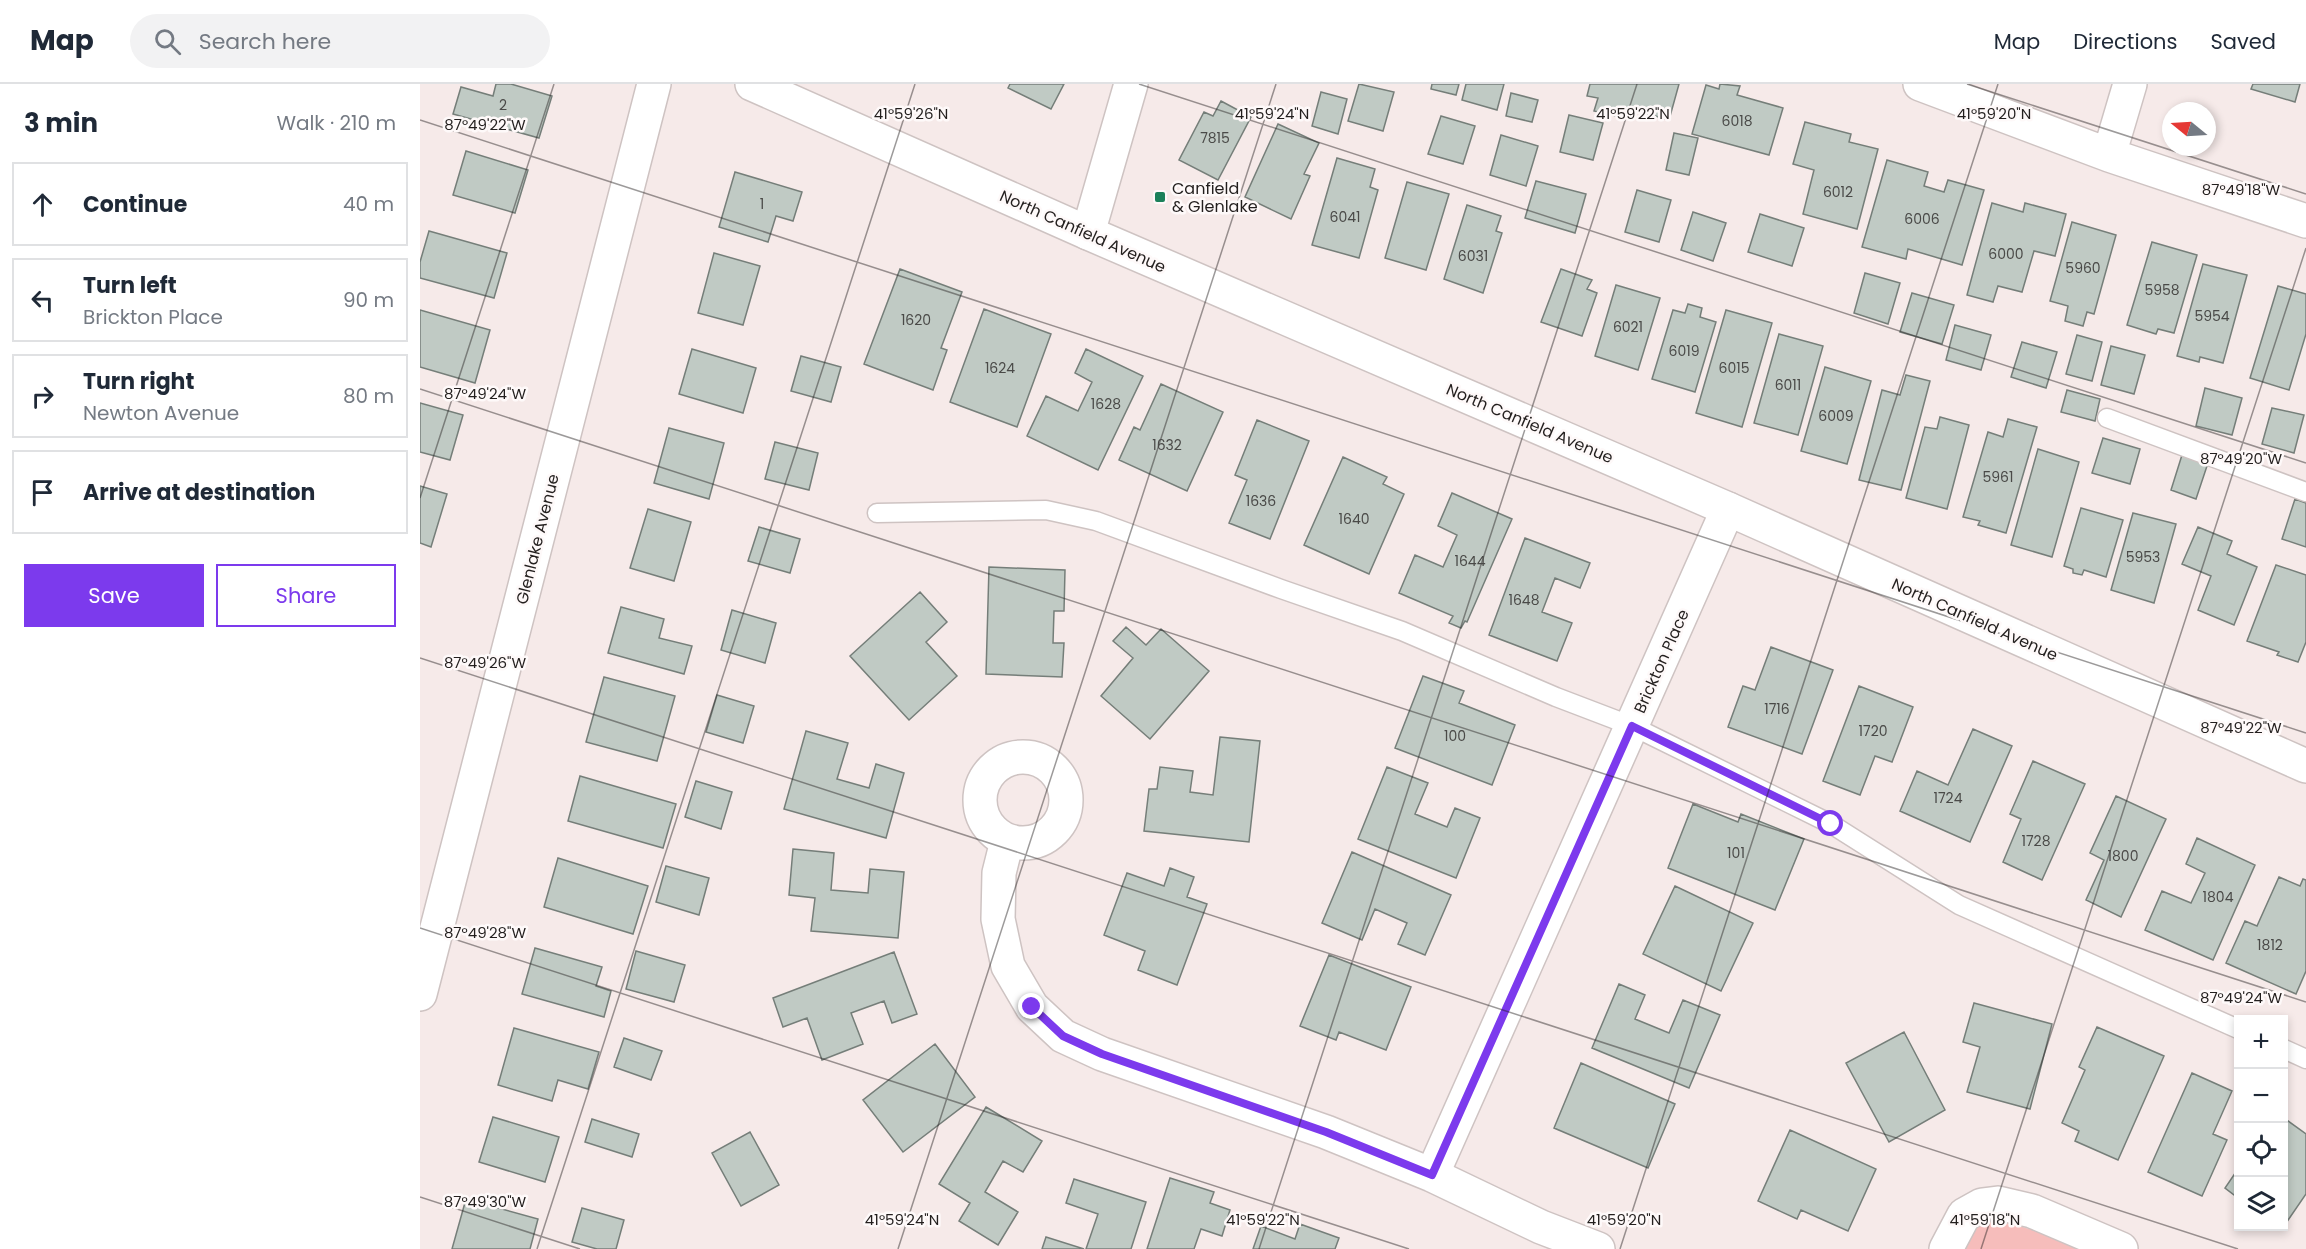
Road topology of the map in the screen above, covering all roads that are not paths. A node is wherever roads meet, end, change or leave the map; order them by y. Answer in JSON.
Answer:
{"nodes":[{"id":1,"x":654,"y":84,"type":"edge"},
{"id":2,"x":752,"y":84,"type":"edge"},
{"id":3,"x":1131,"y":84,"type":"edge"},
{"id":4,"x":1920,"y":84,"type":"edge"},
{"id":5,"x":2130,"y":84,"type":"edge"},
{"id":6,"x":2109,"y":155,"type":"junction"},
{"id":7,"x":2306,"y":221,"type":"edge"},
{"id":8,"x":1088,"y":233,"type":"junction"},
{"id":9,"x":2108,"y":418,"type":"dead end"},
{"id":10,"x":2306,"y":492,"type":"edge"},
{"id":11,"x":1728,"y":509,"type":"junction"},
{"id":12,"x":877,"y":513,"type":"dead end"},
{"id":13,"x":1632,"y":726,"type":"junction"},
{"id":14,"x":2306,"y":766,"type":"edge"},
{"id":15,"x":1007,"y":841,"type":"dead end"},
{"id":16,"x":420,"y":994,"type":"edge"},
{"id":17,"x":2234,"y":1027,"type":"edge"},
{"id":18,"x":2288,"y":1051,"type":"edge"},
{"id":19,"x":2306,"y":1059,"type":"edge"},
{"id":20,"x":1432,"y":1175,"type":"junction"},
{"id":21,"x":1598,"y":1249,"type":"edge"},
{"id":22,"x":1946,"y":1249,"type":"edge"},
{"id":23,"x":2121,"y":1249,"type":"edge"}],
"edges":[{"from":1,"to":16,"type":"street","name":"Glenlake Avenue"},
{"from":2,"to":8,"type":"street","name":"North Canfield Avenue"},
{"from":3,"to":8,"type":"street"},
{"from":4,"to":6,"type":"street"},
{"from":5,"to":6,"type":"street"},
{"from":6,"to":7,"type":"street"},
{"from":8,"to":11,"type":"street","name":"North Canfield Avenue"},
{"from":9,"to":10,"type":"lane"},
{"from":11,"to":13,"type":"street","name":"Brickton Place"},
{"from":11,"to":14,"type":"street","name":"North Canfield Avenue"},
{"from":12,"to":13,"type":"lane"},
{"from":13,"to":17,"type":"lane"},
{"from":13,"to":20,"type":"street","name":"Brickton Place"},
{"from":15,"to":20,"type":"street"},
{"from":18,"to":19,"type":"lane"},
{"from":20,"to":21,"type":"street"},
{"from":22,"to":23,"type":"street"}]}
